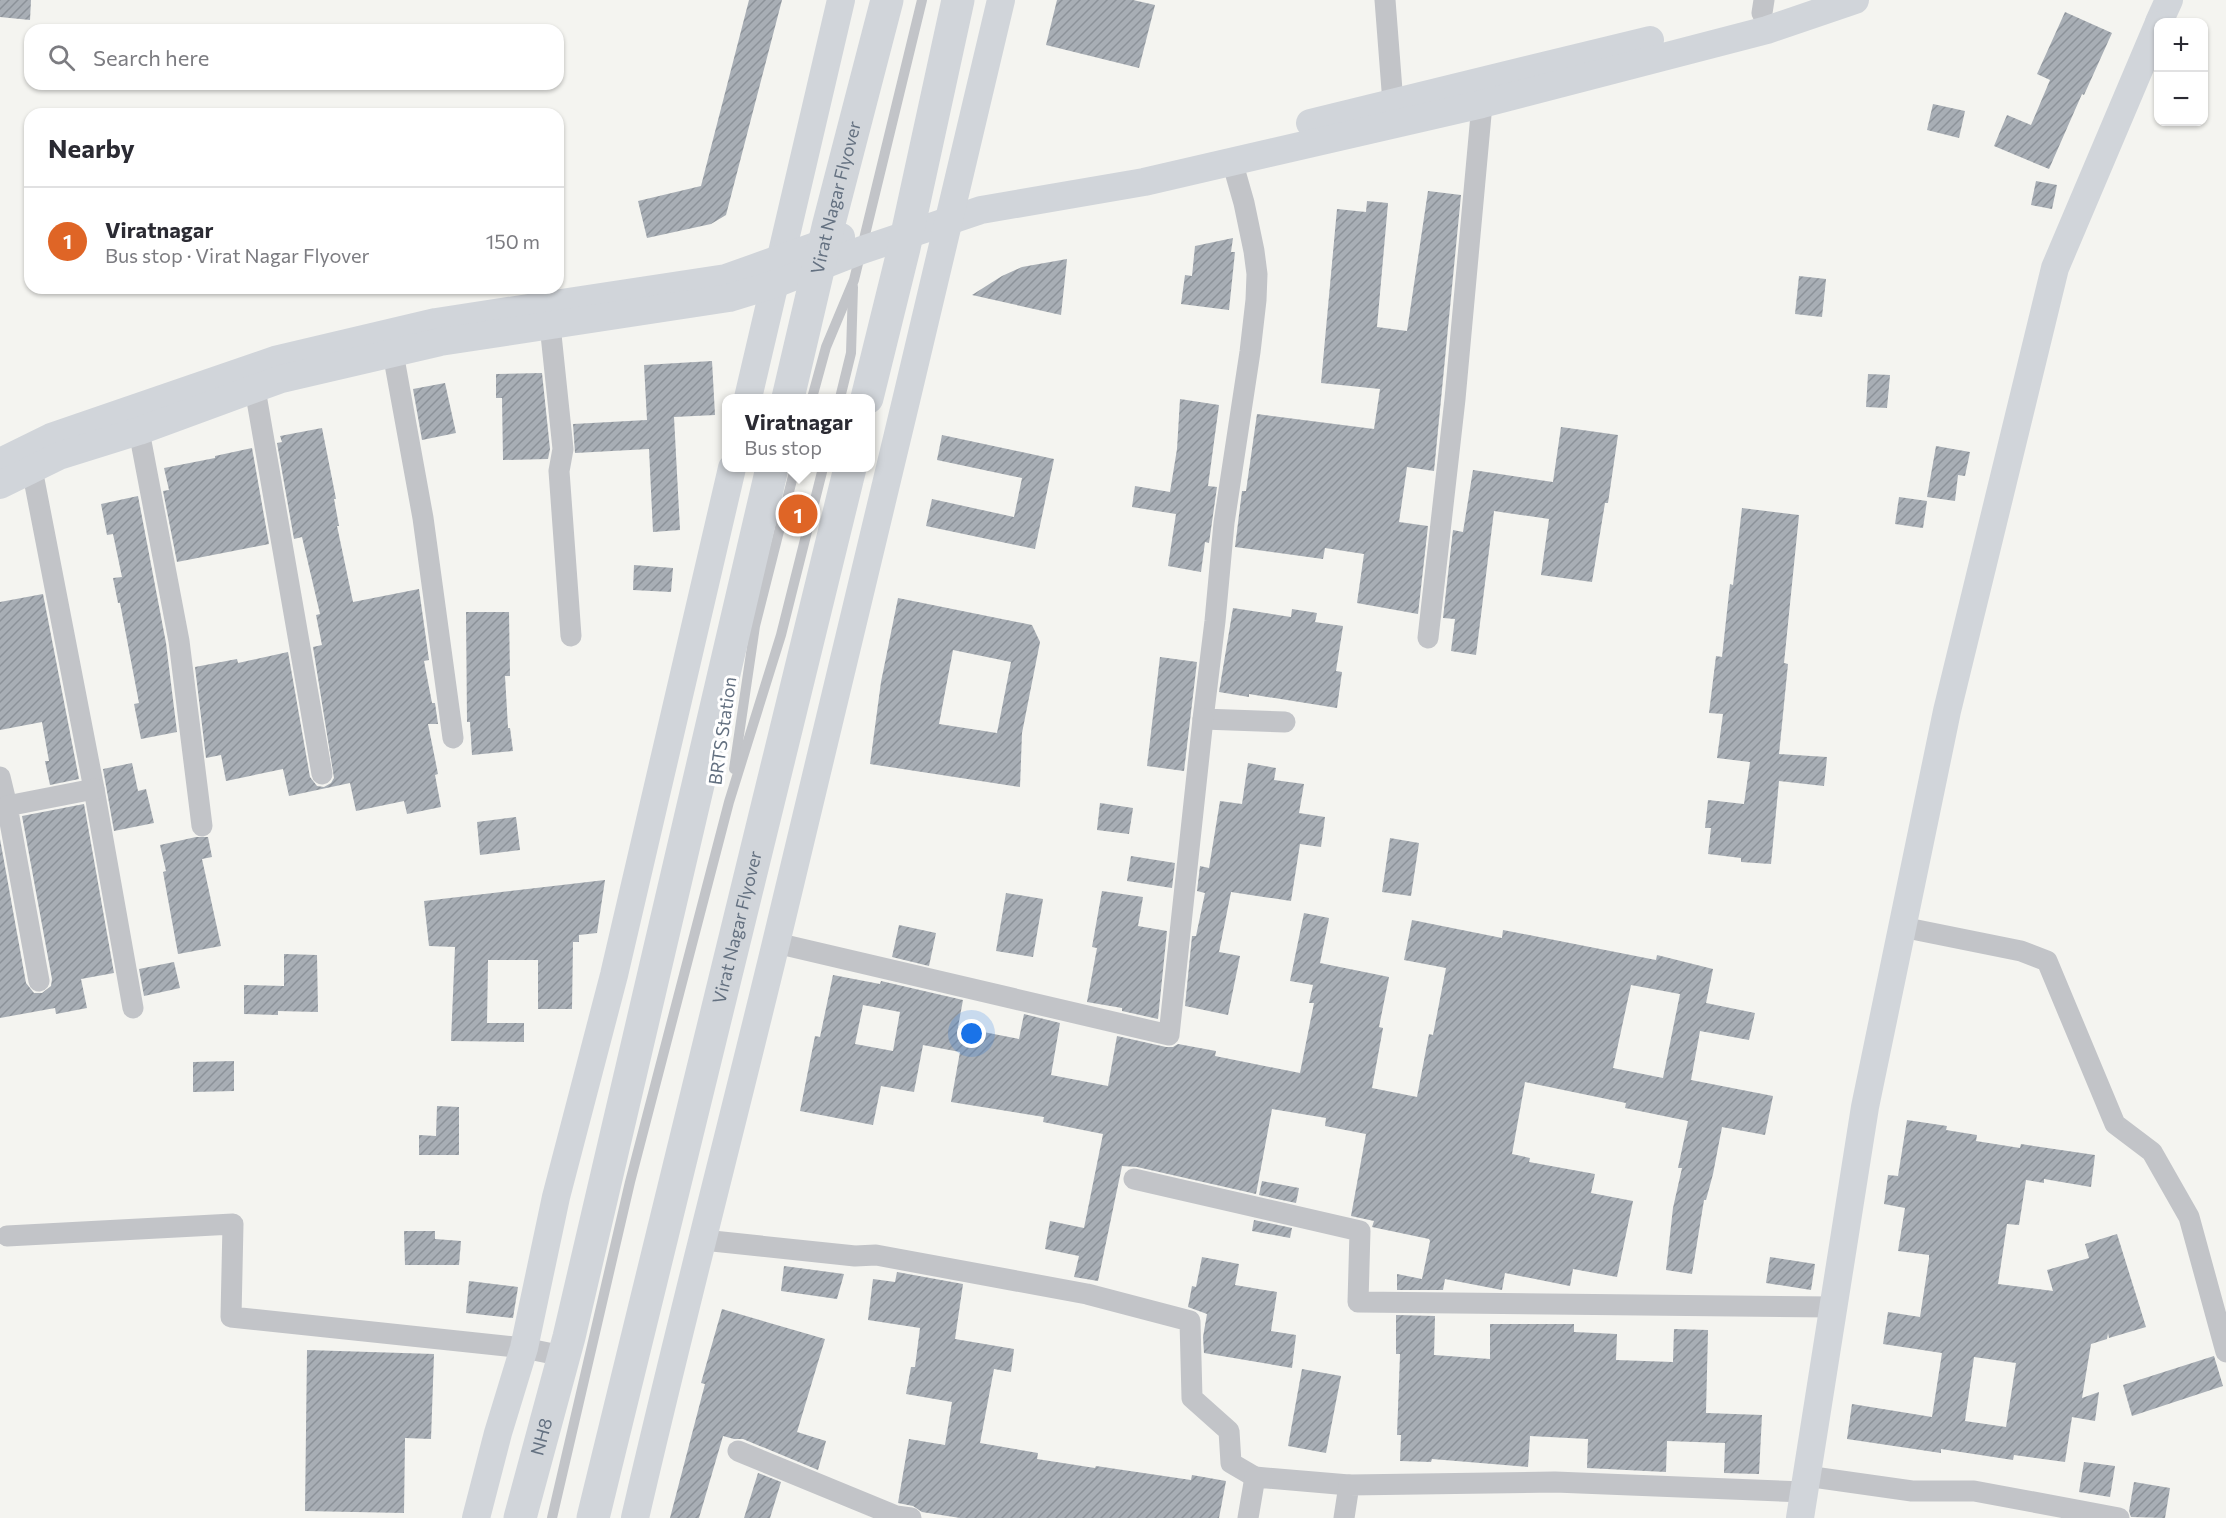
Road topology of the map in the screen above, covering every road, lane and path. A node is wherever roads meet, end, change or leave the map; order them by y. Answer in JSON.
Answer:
{"nodes":[{"id":1,"x":841,"y":0,"type":"edge"},
{"id":2,"x":887,"y":0,"type":"edge"},
{"id":3,"x":922,"y":0,"type":"edge"},
{"id":4,"x":957,"y":0,"type":"edge"},
{"id":5,"x":1000,"y":0,"type":"edge"},
{"id":6,"x":1385,"y":0,"type":"edge"},
{"id":7,"x":1800,"y":0,"type":"edge"},
{"id":8,"x":1855,"y":0,"type":"edge"},
{"id":9,"x":2169,"y":0,"type":"edge"},
{"id":10,"x":1763,"y":6,"type":"edge"},
{"id":11,"x":2162,"y":18,"type":"edge"},
{"id":12,"x":2154,"y":36,"type":"edge"},
{"id":13,"x":1393,"y":103,"type":"junction"},
{"id":14,"x":1482,"y":104,"type":"junction"},
{"id":15,"x":1232,"y":161,"type":"junction"},
{"id":16,"x":952,"y":210,"type":"junction"},
{"id":17,"x":865,"y":239,"type":"junction"},
{"id":18,"x":778,"y":272,"type":"junction"},
{"id":19,"x":854,"y":280,"type":"junction"},
{"id":20,"x":550,"y":325,"type":"junction"},
{"id":21,"x":393,"y":354,"type":"junction"},
{"id":22,"x":255,"y":389,"type":"junction"},
{"id":23,"x":749,"y":394,"type":"edge"},
{"id":24,"x":789,"y":394,"type":"edge"},
{"id":25,"x":813,"y":394,"type":"edge"},
{"id":26,"x":841,"y":394,"type":"edge"},
{"id":27,"x":868,"y":394,"type":"edge"},
{"id":28,"x":139,"y":430,"type":"junction"},
{"id":29,"x":0,"y":462,"type":"edge"},
{"id":30,"x":32,"y":469,"type":"junction"},
{"id":31,"x":731,"y":472,"type":"edge"},
{"id":32,"x":771,"y":472,"type":"edge"},
{"id":33,"x":794,"y":472,"type":"edge"},
{"id":34,"x":822,"y":472,"type":"edge"},
{"id":35,"x":849,"y":472,"type":"edge"},
{"id":36,"x":0,"y":485,"type":"edge"},
{"id":37,"x":571,"y":636,"type":"dead end"},
{"id":38,"x":1428,"y":638,"type":"dead end"},
{"id":39,"x":1203,"y":719,"type":"junction"},
{"id":40,"x":1285,"y":722,"type":"dead end"},
{"id":41,"x":453,"y":738,"type":"dead end"},
{"id":42,"x":322,"y":774,"type":"dead end"},
{"id":43,"x":0,"y":777,"type":"edge"},
{"id":44,"x":94,"y":789,"type":"junction"},
{"id":45,"x":729,"y":802,"type":"junction"},
{"id":46,"x":3,"y":806,"type":"edge"},
{"id":47,"x":202,"y":826,"type":"dead end"},
{"id":48,"x":1902,"y":927,"type":"junction"},
{"id":49,"x":776,"y":944,"type":"junction"},
{"id":50,"x":39,"y":981,"type":"dead end"},
{"id":51,"x":133,"y":1008,"type":"dead end"},
{"id":52,"x":1134,"y":1179,"type":"dead end"},
{"id":53,"x":7,"y":1236,"type":"dead end"},
{"id":54,"x":703,"y":1240,"type":"junction"},
{"id":55,"x":1833,"y":1307,"type":"junction"},
{"id":56,"x":566,"y":1347,"type":"junction"},
{"id":57,"x":524,"y":1348,"type":"junction"},
{"id":58,"x":2226,"y":1352,"type":"edge"},
{"id":59,"x":665,"y":1388,"type":"junction"},
{"id":60,"x":626,"y":1389,"type":"junction"},
{"id":61,"x":738,"y":1451,"type":"dead end"},
{"id":62,"x":1255,"y":1477,"type":"junction"},
{"id":63,"x":1349,"y":1485,"type":"junction"},
{"id":64,"x":1803,"y":1496,"type":"edge"},
{"id":65,"x":476,"y":1518,"type":"edge"},
{"id":66,"x":520,"y":1518,"type":"edge"},
{"id":67,"x":552,"y":1518,"type":"edge"},
{"id":68,"x":593,"y":1518,"type":"edge"},
{"id":69,"x":635,"y":1518,"type":"edge"},
{"id":70,"x":911,"y":1518,"type":"edge"},
{"id":71,"x":1248,"y":1518,"type":"edge"},
{"id":72,"x":1344,"y":1518,"type":"edge"},
{"id":73,"x":2119,"y":1518,"type":"edge"}],
"edges":[{"from":1,"to":18,"type":"street"},
{"from":2,"to":24,"type":"main road","name":"Virat Nagar Flyover"},
{"from":3,"to":17,"type":"lane"},
{"from":4,"to":27,"type":"main road"},
{"from":5,"to":16,"type":"street"},
{"from":6,"to":13,"type":"street"},
{"from":7,"to":10,"type":"street"},
{"from":8,"to":14,"type":"street"},
{"from":9,"to":11,"type":"street"},
{"from":10,"to":13,"type":"street"},
{"from":12,"to":48,"type":"street"},
{"from":13,"to":16,"type":"street"},
{"from":14,"to":15,"type":"street"},
{"from":14,"to":38,"type":"street"},
{"from":15,"to":16,"type":"street"},
{"from":15,"to":39,"type":"street"},
{"from":16,"to":17,"type":"street"},
{"from":16,"to":49,"type":"street"},
{"from":17,"to":18,"type":"street"},
{"from":17,"to":19,"type":"lane"},
{"from":18,"to":20,"type":"street"},
{"from":18,"to":23,"type":"street"},
{"from":18,"to":29,"type":"street"},
{"from":19,"to":25,"type":"lane"},
{"from":19,"to":26,"type":"lane"},
{"from":20,"to":21,"type":"street"},
{"from":20,"to":37,"type":"street"},
{"from":21,"to":22,"type":"street"},
{"from":21,"to":41,"type":"street"},
{"from":22,"to":28,"type":"street"},
{"from":22,"to":42,"type":"street"},
{"from":28,"to":30,"type":"street"},
{"from":28,"to":47,"type":"street"},
{"from":30,"to":36,"type":"street"},
{"from":30,"to":44,"type":"street"},
{"from":31,"to":57,"type":"street"},
{"from":32,"to":56,"type":"main road"},
{"from":33,"to":45,"type":"lane","name":"BRTS Station"},
{"from":34,"to":45,"type":"lane","name":"BRTS Station"},
{"from":35,"to":60,"type":"main road","name":"Virat Nagar Flyover"},
{"from":39,"to":40,"type":"street"},
{"from":39,"to":49,"type":"street"},
{"from":43,"to":46,"type":"street"},
{"from":44,"to":46,"type":"street"},
{"from":44,"to":51,"type":"street"},
{"from":45,"to":67,"type":"lane"},
{"from":46,"to":50,"type":"street"},
{"from":48,"to":55,"type":"street"},
{"from":48,"to":58,"type":"street"},
{"from":49,"to":54,"type":"street"},
{"from":52,"to":55,"type":"street"},
{"from":53,"to":57,"type":"street"},
{"from":54,"to":59,"type":"street"},
{"from":54,"to":62,"type":"street"},
{"from":55,"to":64,"type":"street"},
{"from":56,"to":57,"type":"street"},
{"from":56,"to":66,"type":"main road","name":"NH8"},
{"from":57,"to":65,"type":"street"},
{"from":59,"to":60,"type":"street"},
{"from":59,"to":69,"type":"street"},
{"from":60,"to":68,"type":"main road"},
{"from":61,"to":70,"type":"street"},
{"from":62,"to":63,"type":"street"},
{"from":62,"to":71,"type":"street"},
{"from":63,"to":64,"type":"street"},
{"from":63,"to":72,"type":"street"},
{"from":64,"to":73,"type":"street"}]}
